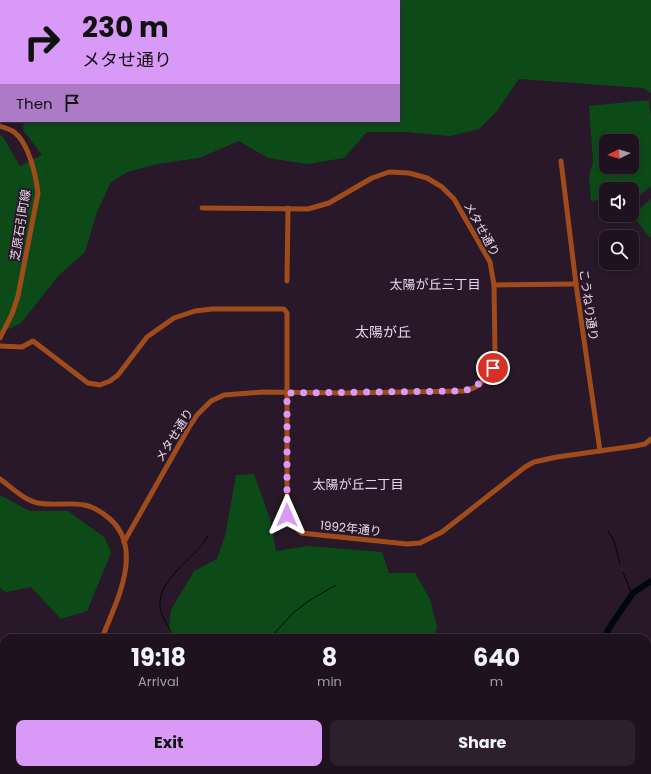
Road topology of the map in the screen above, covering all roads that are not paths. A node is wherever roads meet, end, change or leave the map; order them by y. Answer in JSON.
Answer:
{"nodes":[{"id":1,"x":0,"y":126,"type":"edge"},
{"id":2,"x":560,"y":161,"type":"dead end"},
{"id":3,"x":202,"y":208,"type":"dead end"},
{"id":4,"x":288,"y":208,"type":"junction"},
{"id":5,"x":287,"y":281,"type":"dead end"},
{"id":6,"x":576,"y":284,"type":"junction"},
{"id":7,"x":494,"y":285,"type":"junction"},
{"id":8,"x":0,"y":338,"type":"edge"},
{"id":9,"x":0,"y":346,"type":"edge"},
{"id":10,"x":287,"y":393,"type":"junction"},
{"id":11,"x":651,"y":440,"type":"edge"},
{"id":12,"x":600,"y":451,"type":"junction"},
{"id":13,"x":0,"y":479,"type":"edge"},
{"id":14,"x":124,"y":542,"type":"junction"},
{"id":15,"x":104,"y":634,"type":"edge"}],
"edges":[{"from":1,"to":8,"type":"street","name":"芝原石引町線"},
{"from":2,"to":6,"type":"street","name":"こうねり通り"},
{"from":3,"to":4,"type":"street","name":"メタせ通り"},
{"from":4,"to":5,"type":"street"},
{"from":4,"to":7,"type":"street","name":"メタせ通り"},
{"from":6,"to":7,"type":"street"},
{"from":6,"to":12,"type":"street","name":"こうねり通り"},
{"from":7,"to":10,"type":"street","name":"メタせ通り"},
{"from":9,"to":10,"type":"street","name":"1992年通り"},
{"from":10,"to":12,"type":"street","name":"1992年通り"},
{"from":10,"to":14,"type":"street","name":"メタせ通り"},
{"from":11,"to":12,"type":"street","name":"1992年通り"},
{"from":13,"to":14,"type":"street"},
{"from":14,"to":15,"type":"street"}]}
